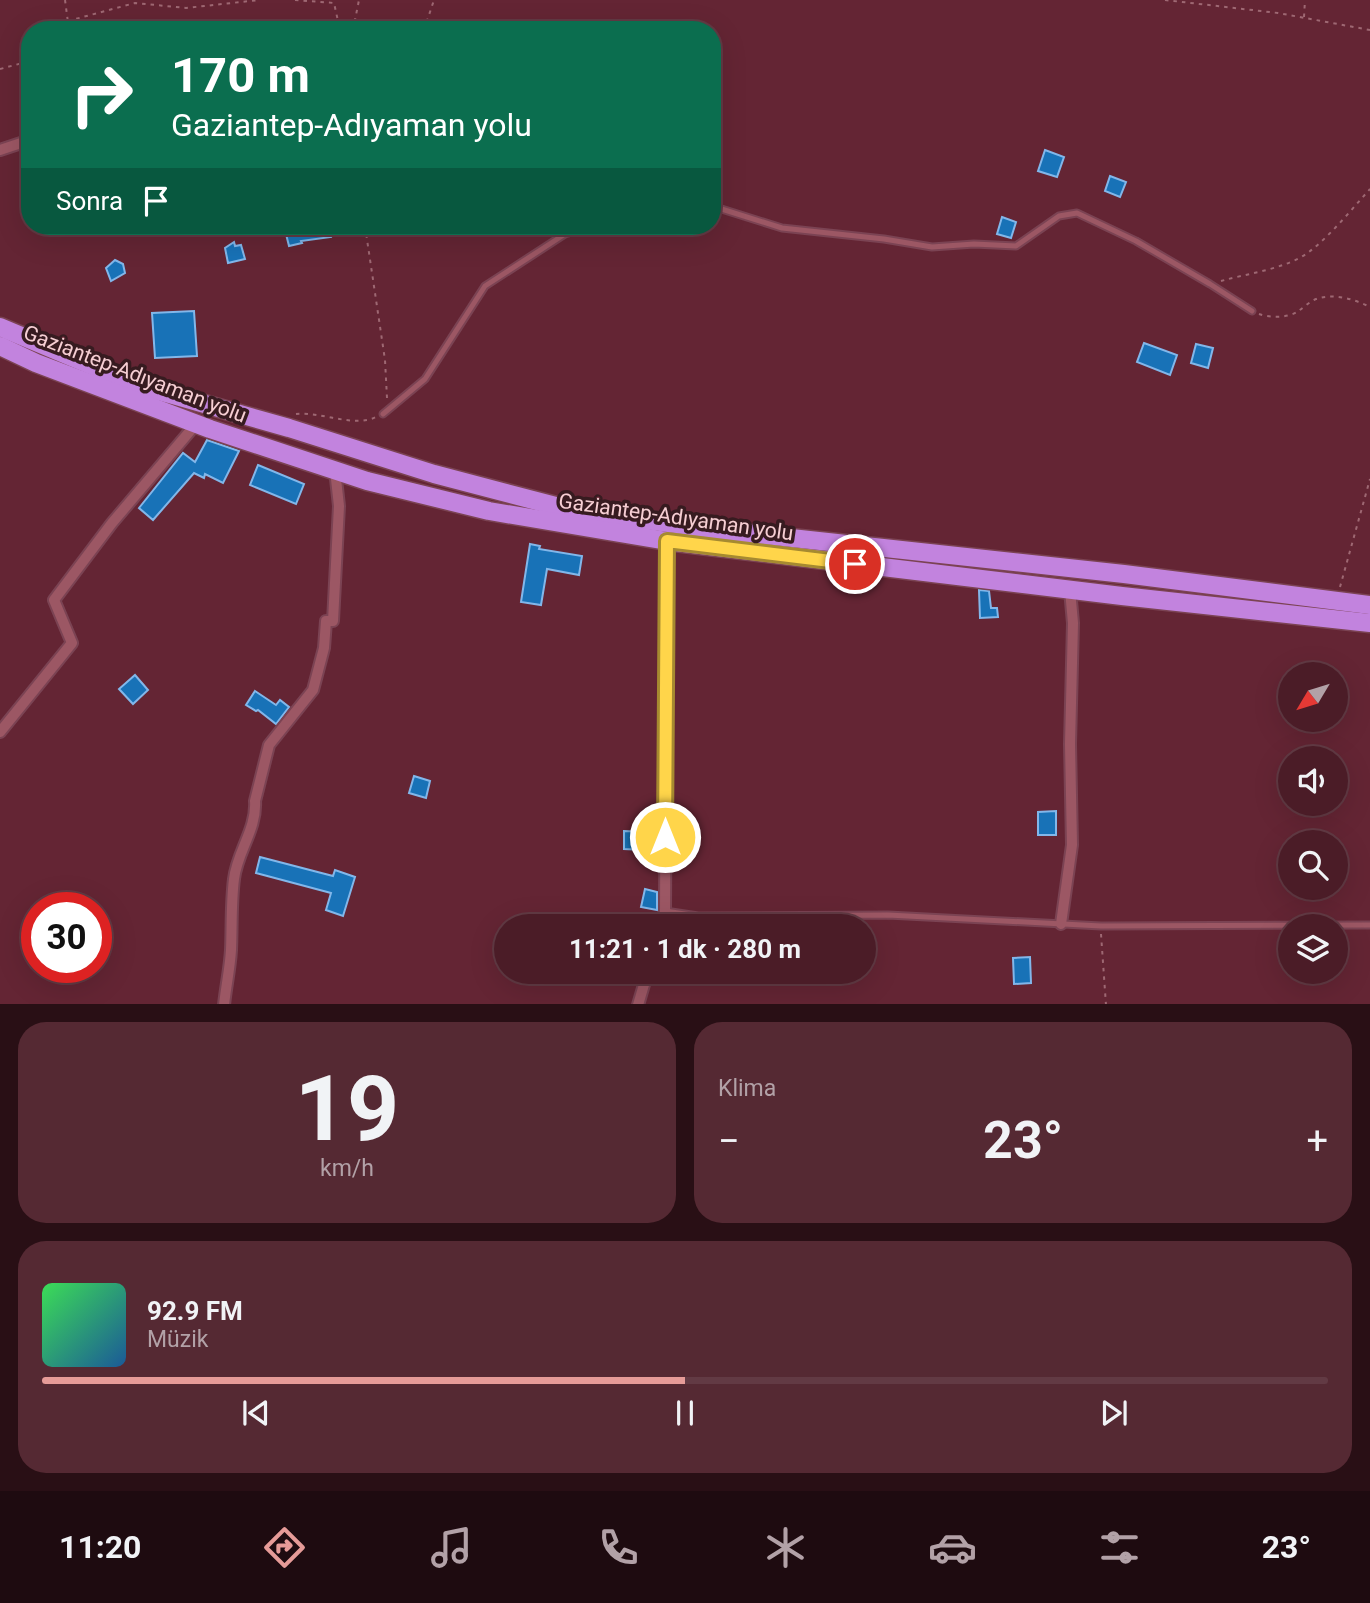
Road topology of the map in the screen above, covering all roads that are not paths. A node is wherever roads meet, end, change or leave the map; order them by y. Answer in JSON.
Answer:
{"nodes":[{"id":1,"x":20,"y":143,"type":"dead end"},
{"id":2,"x":0,"y":150,"type":"edge"},
{"id":3,"x":721,"y":209,"type":"edge"},
{"id":4,"x":563,"y":235,"type":"edge"},
{"id":5,"x":1252,"y":312,"type":"road end"},
{"id":6,"x":0,"y":327,"type":"edge"},
{"id":7,"x":0,"y":346,"type":"edge"},
{"id":8,"x":383,"y":414,"type":"road end"},
{"id":9,"x":196,"y":424,"type":"junction"},
{"id":10,"x":335,"y":470,"type":"junction"},
{"id":11,"x":667,"y":541,"type":"junction"},
{"id":12,"x":1070,"y":590,"type":"junction"},
{"id":13,"x":1370,"y":605,"type":"edge"},
{"id":14,"x":1370,"y":623,"type":"edge"},
{"id":15,"x":0,"y":732,"type":"edge"},
{"id":16,"x":665,"y":911,"type":"junction"},
{"id":17,"x":664,"y":914,"type":"edge"},
{"id":18,"x":1061,"y":924,"type":"junction"},
{"id":19,"x":1370,"y":925,"type":"edge"},
{"id":20,"x":644,"y":984,"type":"edge"},
{"id":21,"x":224,"y":1004,"type":"edge"},
{"id":22,"x":638,"y":1004,"type":"edge"}],
"edges":[{"from":1,"to":2,"type":"street"},
{"from":3,"to":5,"type":"lane"},
{"from":4,"to":8,"type":"lane"},
{"from":6,"to":13,"type":"highway","name":"Gaziantep-Adıyaman yolu"},
{"from":7,"to":9,"type":"highway","name":"Gaziantep-Adıyaman yolu"},
{"from":9,"to":10,"type":"highway","name":"Gaziantep-Adıyaman yolu"},
{"from":9,"to":15,"type":"street"},
{"from":10,"to":11,"type":"highway","name":"Gaziantep-Adıyaman yolu"},
{"from":10,"to":21,"type":"street"},
{"from":11,"to":12,"type":"highway","name":"Gaziantep-Adıyaman yolu"},
{"from":11,"to":16,"type":"street"},
{"from":12,"to":14,"type":"highway","name":"Gaziantep-Adıyaman yolu"},
{"from":12,"to":18,"type":"street"},
{"from":16,"to":17,"type":"street"},
{"from":16,"to":18,"type":"lane"},
{"from":18,"to":19,"type":"lane"},
{"from":20,"to":22,"type":"street"}]}
